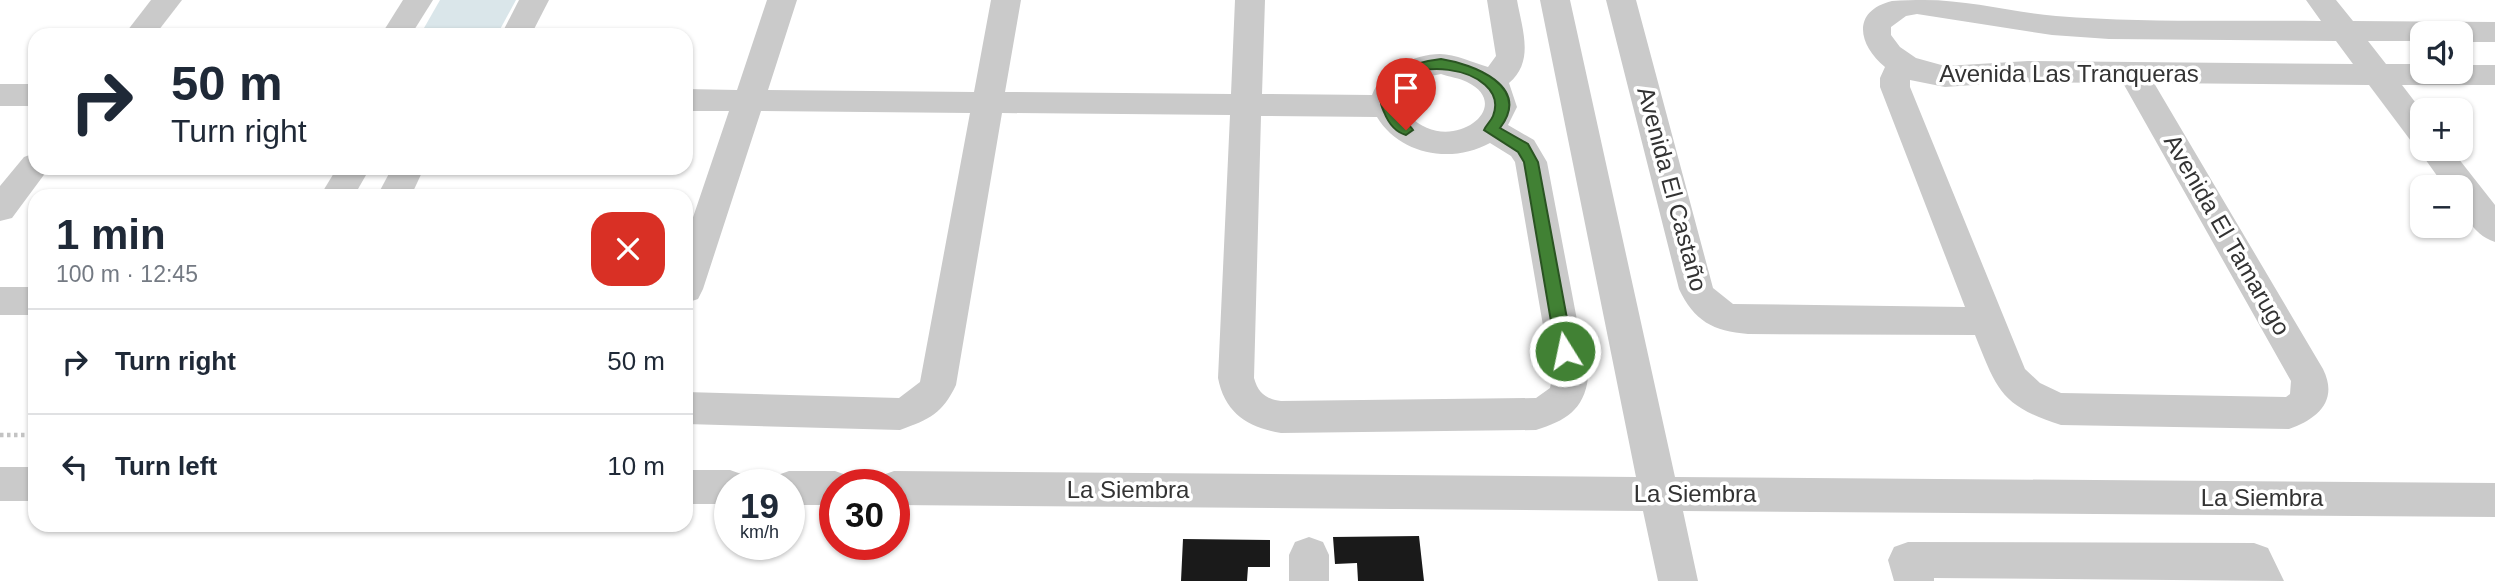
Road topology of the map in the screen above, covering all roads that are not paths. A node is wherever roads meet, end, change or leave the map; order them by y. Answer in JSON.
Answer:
{"nodes":[{"id":1,"x":167,"y":0,"type":"edge"},
{"id":2,"x":418,"y":0,"type":"edge"},
{"id":3,"x":534,"y":0,"type":"edge"},
{"id":4,"x":782,"y":0,"type":"edge"},
{"id":5,"x":1006,"y":0,"type":"edge"},
{"id":6,"x":1250,"y":0,"type":"edge"},
{"id":7,"x":1502,"y":0,"type":"edge"},
{"id":8,"x":1555,"y":0,"type":"edge"},
{"id":9,"x":1621,"y":0,"type":"edge"},
{"id":10,"x":2092,"y":0,"type":"edge"},
{"id":11,"x":2321,"y":0,"type":"edge"},
{"id":12,"x":1871,"y":9,"type":"edge"},
{"id":13,"x":145,"y":28,"type":"edge"},
{"id":14,"x":401,"y":28,"type":"edge"},
{"id":15,"x":520,"y":28,"type":"edge"},
{"id":16,"x":2109,"y":29,"type":"junction"},
{"id":17,"x":2344,"y":31,"type":"junction"},
{"id":18,"x":2495,"y":32,"type":"edge"},
{"id":19,"x":1902,"y":64,"type":"junction"},
{"id":20,"x":2133,"y":72,"type":"junction"},
{"id":21,"x":2378,"y":75,"type":"junction"},
{"id":22,"x":2495,"y":75,"type":"edge"},
{"id":23,"x":1489,"y":82,"type":"junction"},
{"id":24,"x":0,"y":95,"type":"edge"},
{"id":25,"x":28,"y":95,"type":"edge"},
{"id":26,"x":693,"y":100,"type":"edge"},
{"id":27,"x":748,"y":101,"type":"junction"},
{"id":28,"x":988,"y":103,"type":"junction"},
{"id":29,"x":1246,"y":105,"type":"junction"},
{"id":30,"x":1388,"y":106,"type":"junction"},
{"id":31,"x":2410,"y":117,"type":"edge"},
{"id":32,"x":1491,"y":130,"type":"junction"},
{"id":33,"x":2443,"y":161,"type":"edge"},
{"id":34,"x":28,"y":174,"type":"edge"},
{"id":35,"x":0,"y":209,"type":"edge"},
{"id":36,"x":2495,"y":229,"type":"edge"},
{"id":37,"x":693,"y":268,"type":"edge"},
{"id":38,"x":0,"y":300,"type":"edge"},
{"id":39,"x":28,"y":301,"type":"edge"},
{"id":40,"x":1987,"y":321,"type":"junction"},
{"id":41,"x":693,"y":408,"type":"edge"},
{"id":42,"x":0,"y":484,"type":"edge"},
{"id":43,"x":28,"y":484,"type":"edge"},
{"id":44,"x":693,"y":487,"type":"edge"},
{"id":45,"x":714,"y":487,"type":"edge"},
{"id":46,"x":910,"y":488,"type":"edge"},
{"id":47,"x":1658,"y":493,"type":"junction"},
{"id":48,"x":2495,"y":500,"type":"edge"},
{"id":49,"x":1678,"y":581,"type":"edge"},
{"id":50,"x":1914,"y":581,"type":"edge"},
{"id":51,"x":2264,"y":581,"type":"edge"}],
"edges":[{"from":1,"to":13,"type":"street"},
{"from":2,"to":14,"type":"street"},
{"from":3,"to":15,"type":"street"},
{"from":4,"to":27,"type":"street"},
{"from":5,"to":28,"type":"street"},
{"from":6,"to":29,"type":"street"},
{"from":7,"to":23,"type":"street"},
{"from":8,"to":47,"type":"street"},
{"from":9,"to":40,"type":"street","name":"Avenida El Castaño"},
{"from":10,"to":16,"type":"street"},
{"from":11,"to":17,"type":"street"},
{"from":12,"to":16,"type":"street","name":"Avenida Las Tranqueras"},
{"from":12,"to":19,"type":"street","name":"Avenida Las Tranqueras"},
{"from":16,"to":17,"type":"street","name":"Avenida Las Tranqueras"},
{"from":17,"to":18,"type":"street","name":"Avenida Las Tranqueras"},
{"from":17,"to":21,"type":"street"},
{"from":19,"to":20,"type":"street","name":"Avenida Las Tranqueras"},
{"from":19,"to":40,"type":"street"},
{"from":20,"to":21,"type":"street","name":"Avenida Las Tranqueras"},
{"from":20,"to":40,"type":"street","name":"Avenida El Tamarugo"},
{"from":21,"to":22,"type":"street","name":"Avenida Las Tranqueras"},
{"from":21,"to":31,"type":"street"},
{"from":23,"to":30,"type":"street"},
{"from":23,"to":32,"type":"street"},
{"from":24,"to":25,"type":"street"},
{"from":26,"to":27,"type":"street"},
{"from":27,"to":28,"type":"street"},
{"from":27,"to":37,"type":"street"},
{"from":28,"to":29,"type":"street"},
{"from":28,"to":41,"type":"street"},
{"from":29,"to":30,"type":"street"},
{"from":29,"to":32,"type":"street"},
{"from":30,"to":32,"type":"street"},
{"from":33,"to":36,"type":"street"},
{"from":34,"to":35,"type":"street"},
{"from":38,"to":39,"type":"street"},
{"from":42,"to":43,"type":"street"},
{"from":44,"to":45,"type":"street"},
{"from":46,"to":47,"type":"street","name":"La Siembra"},
{"from":47,"to":48,"type":"street","name":"La Siembra"},
{"from":47,"to":49,"type":"street"},
{"from":50,"to":51,"type":"street"}]}
